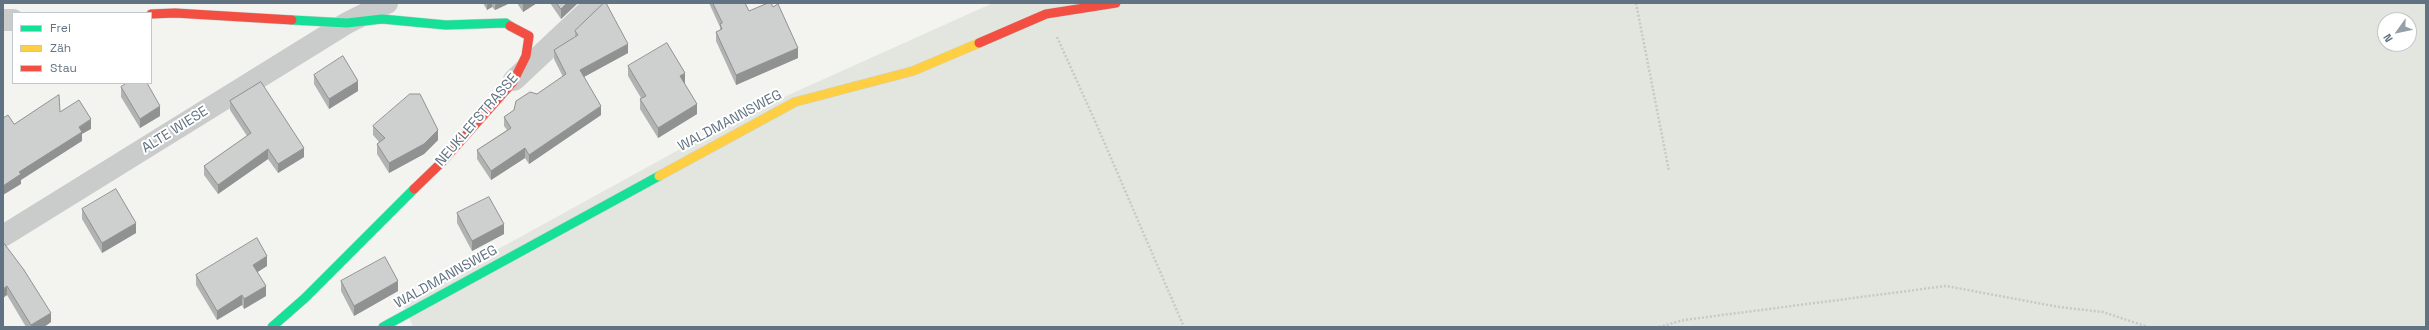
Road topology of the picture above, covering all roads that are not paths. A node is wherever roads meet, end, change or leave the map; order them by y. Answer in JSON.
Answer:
{"nodes":[{"id":1,"x":387,"y":3,"type":"edge"},
{"id":2,"x":596,"y":3,"type":"edge"},
{"id":3,"x":1116,"y":3,"type":"edge"},
{"id":4,"x":152,"y":14,"type":"edge"},
{"id":5,"x":347,"y":23,"type":"junction"},
{"id":6,"x":513,"y":82,"type":"junction"},
{"id":7,"x":3,"y":236,"type":"edge"},
{"id":8,"x":272,"y":327,"type":"edge"},
{"id":9,"x":383,"y":327,"type":"edge"}],
"edges":[{"from":1,"to":5,"type":"street","name":"ALTE WIESE"},
{"from":2,"to":6,"type":"street"},
{"from":3,"to":9,"type":"street","name":"WALDMANNSWEG"},
{"from":4,"to":5,"type":"street","name":"NEUKLEFSTRASSE"},
{"from":5,"to":6,"type":"street","name":"NEUKLEFSTRASSE"},
{"from":5,"to":7,"type":"street","name":"ALTE WIESE"},
{"from":6,"to":8,"type":"street","name":"NEUKLEFSTRASSE"}]}
